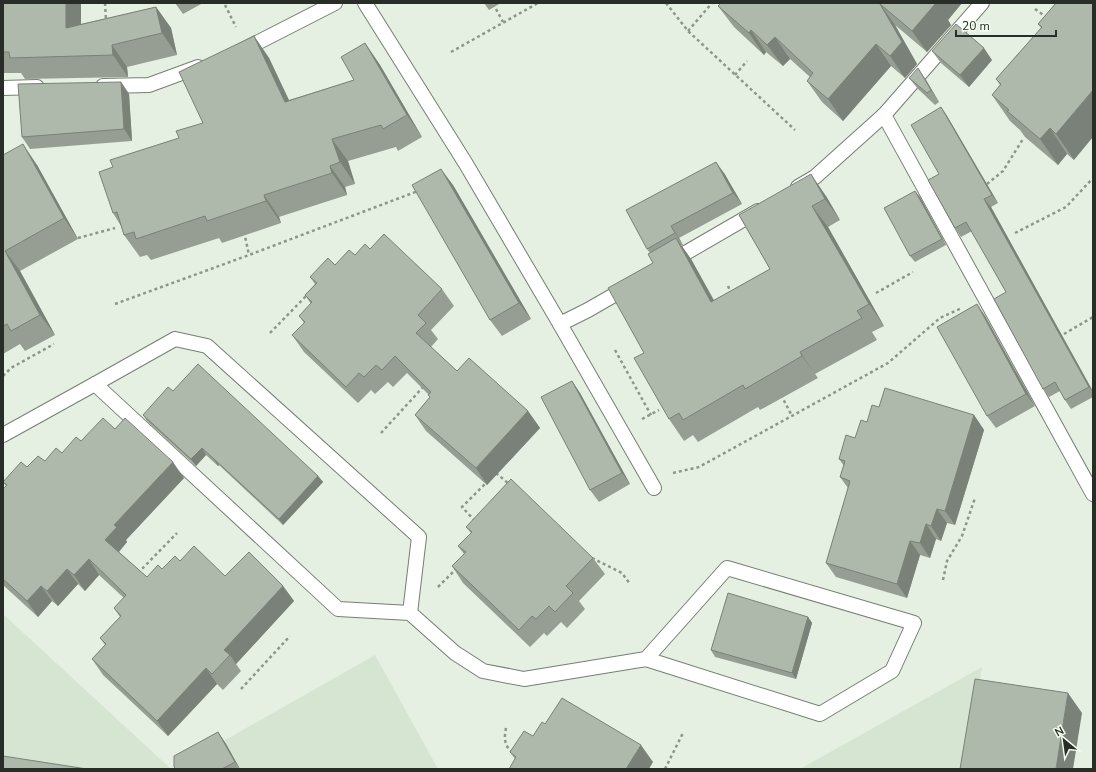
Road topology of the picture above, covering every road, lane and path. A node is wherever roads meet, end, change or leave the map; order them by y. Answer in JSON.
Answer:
{"nodes":[{"id":1,"x":105,"y":3,"type":"edge"},
{"id":2,"x":335,"y":3,"type":"edge"},
{"id":3,"x":365,"y":3,"type":"edge"},
{"id":4,"x":538,"y":3,"type":"edge"},
{"id":5,"x":666,"y":3,"type":"edge"},
{"id":6,"x":712,"y":3,"type":"edge"},
{"id":7,"x":982,"y":3,"type":"edge"},
{"id":8,"x":225,"y":5,"type":"dead end"},
{"id":9,"x":496,"y":9,"type":"dead end"},
{"id":10,"x":1035,"y":9,"type":"dead end"},
{"id":11,"x":1046,"y":18,"type":"edge"},
{"id":12,"x":503,"y":22,"type":"junction"},
{"id":13,"x":106,"y":26,"type":"edge"},
{"id":14,"x":237,"y":29,"type":"dead end"},
{"id":15,"x":688,"y":31,"type":"junction"},
{"id":16,"x":451,"y":52,"type":"dead end"},
{"id":17,"x":230,"y":56,"type":"edge"},
{"id":18,"x":747,"y":61,"type":"edge"},
{"id":19,"x":208,"y":64,"type":"edge"},
{"id":20,"x":735,"y":74,"type":"junction"},
{"id":21,"x":87,"y":86,"type":"edge"},
{"id":22,"x":49,"y":87,"type":"edge"},
{"id":23,"x":3,"y":88,"type":"edge"},
{"id":24,"x":884,"y":115,"type":"junction"},
{"id":25,"x":795,"y":130,"type":"dead end"},
{"id":26,"x":1022,"y":139,"type":"edge"},
{"id":27,"x":1093,"y":178,"type":"edge"},
{"id":28,"x":987,"y":184,"type":"edge"},
{"id":29,"x":419,"y":190,"type":"edge"},
{"id":30,"x":788,"y":193,"type":"edge"},
{"id":31,"x":767,"y":205,"type":"edge"},
{"id":32,"x":115,"y":228,"type":"edge"},
{"id":33,"x":244,"y":232,"type":"edge"},
{"id":34,"x":1015,"y":233,"type":"dead end"},
{"id":35,"x":78,"y":238,"type":"dead end"},
{"id":36,"x":249,"y":255,"type":"junction"},
{"id":37,"x":657,"y":270,"type":"edge"},
{"id":38,"x":913,"y":272,"type":"dead end"},
{"id":39,"x":636,"y":282,"type":"edge"},
{"id":40,"x":728,"y":286,"type":"dead end"},
{"id":41,"x":312,"y":290,"type":"edge"},
{"id":42,"x":876,"y":293,"type":"dead end"},
{"id":43,"x":735,"y":299,"type":"edge"},
{"id":44,"x":115,"y":304,"type":"dead end"},
{"id":45,"x":966,"y":306,"type":"dead end"},
{"id":46,"x":1093,"y":317,"type":"edge"},
{"id":47,"x":560,"y":324,"type":"junction"},
{"id":48,"x":270,"y":333,"type":"dead end"},
{"id":49,"x":1064,"y":334,"type":"dead end"},
{"id":50,"x":54,"y":344,"type":"dead end"},
{"id":51,"x":615,"y":350,"type":"dead end"},
{"id":52,"x":3,"y":376,"type":"edge"},
{"id":53,"x":428,"y":382,"type":"edge"},
{"id":54,"x":95,"y":384,"type":"junction"},
{"id":55,"x":779,"y":392,"type":"edge"},
{"id":56,"x":659,"y":410,"type":"edge"},
{"id":57,"x":651,"y":415,"type":"junction"},
{"id":58,"x":792,"y":416,"type":"junction"},
{"id":59,"x":640,"y":421,"type":"dead end"},
{"id":60,"x":381,"y":433,"type":"dead end"},
{"id":61,"x":3,"y":435,"type":"edge"},
{"id":62,"x":670,"y":474,"type":"dead end"},
{"id":63,"x":512,"y":486,"type":"edge"},
{"id":64,"x":654,"y":488,"type":"dead end"},
{"id":65,"x":1093,"y":494,"type":"edge"},
{"id":66,"x":975,"y":498,"type":"dead end"},
{"id":67,"x":476,"y":522,"type":"edge"},
{"id":68,"x":177,"y":533,"type":"dead end"},
{"id":69,"x":591,"y":557,"type":"edge"},
{"id":70,"x":457,"y":567,"type":"edge"},
{"id":71,"x":133,"y":578,"type":"edge"},
{"id":72,"x":942,"y":580,"type":"dead end"},
{"id":73,"x":630,"y":584,"type":"dead end"},
{"id":74,"x":437,"y":589,"type":"dead end"},
{"id":75,"x":410,"y":613,"type":"junction"},
{"id":76,"x":290,"y":636,"type":"dead end"},
{"id":77,"x":646,"y":659,"type":"junction"},
{"id":78,"x":241,"y":689,"type":"dead end"},
{"id":79,"x":506,"y":728,"type":"dead end"},
{"id":80,"x":683,"y":733,"type":"dead end"},
{"id":81,"x":514,"y":754,"type":"edge"},
{"id":82,"x":665,"y":769,"type":"edge"}],
"edges":[{"from":1,"to":13,"type":"path"},
{"from":2,"to":17,"type":"lane"},
{"from":3,"to":47,"type":"lane"},
{"from":4,"to":12,"type":"path"},
{"from":5,"to":15,"type":"path"},
{"from":6,"to":15,"type":"path"},
{"from":7,"to":24,"type":"lane"},
{"from":8,"to":14,"type":"path"},
{"from":9,"to":12,"type":"path"},
{"from":10,"to":11,"type":"path"},
{"from":12,"to":16,"type":"path"},
{"from":15,"to":20,"type":"path"},
{"from":18,"to":20,"type":"path"},
{"from":19,"to":21,"type":"lane"},
{"from":20,"to":25,"type":"path"},
{"from":22,"to":23,"type":"lane"},
{"from":24,"to":30,"type":"lane"},
{"from":24,"to":65,"type":"lane"},
{"from":26,"to":28,"type":"path"},
{"from":27,"to":34,"type":"path"},
{"from":29,"to":36,"type":"path"},
{"from":31,"to":37,"type":"lane"},
{"from":32,"to":35,"type":"path"},
{"from":33,"to":36,"type":"path"},
{"from":36,"to":44,"type":"path"},
{"from":38,"to":42,"type":"path"},
{"from":39,"to":47,"type":"lane"},
{"from":40,"to":43,"type":"path"},
{"from":41,"to":48,"type":"path"},
{"from":45,"to":58,"type":"path"},
{"from":46,"to":49,"type":"path"},
{"from":47,"to":64,"type":"lane"},
{"from":50,"to":52,"type":"path"},
{"from":51,"to":57,"type":"path"},
{"from":53,"to":60,"type":"path"},
{"from":54,"to":61,"type":"lane"},
{"from":54,"to":75,"type":"lane"},
{"from":54,"to":75,"type":"lane"},
{"from":55,"to":58,"type":"path"},
{"from":56,"to":57,"type":"path"},
{"from":57,"to":59,"type":"path"},
{"from":58,"to":62,"type":"path"},
{"from":63,"to":67,"type":"path"},
{"from":66,"to":72,"type":"path"},
{"from":68,"to":71,"type":"path"},
{"from":69,"to":73,"type":"path"},
{"from":70,"to":74,"type":"path"},
{"from":75,"to":77,"type":"lane"},
{"from":76,"to":78,"type":"path"},
{"from":77,"to":77,"type":"lane"},
{"from":79,"to":81,"type":"path"},
{"from":80,"to":82,"type":"path"}]}
